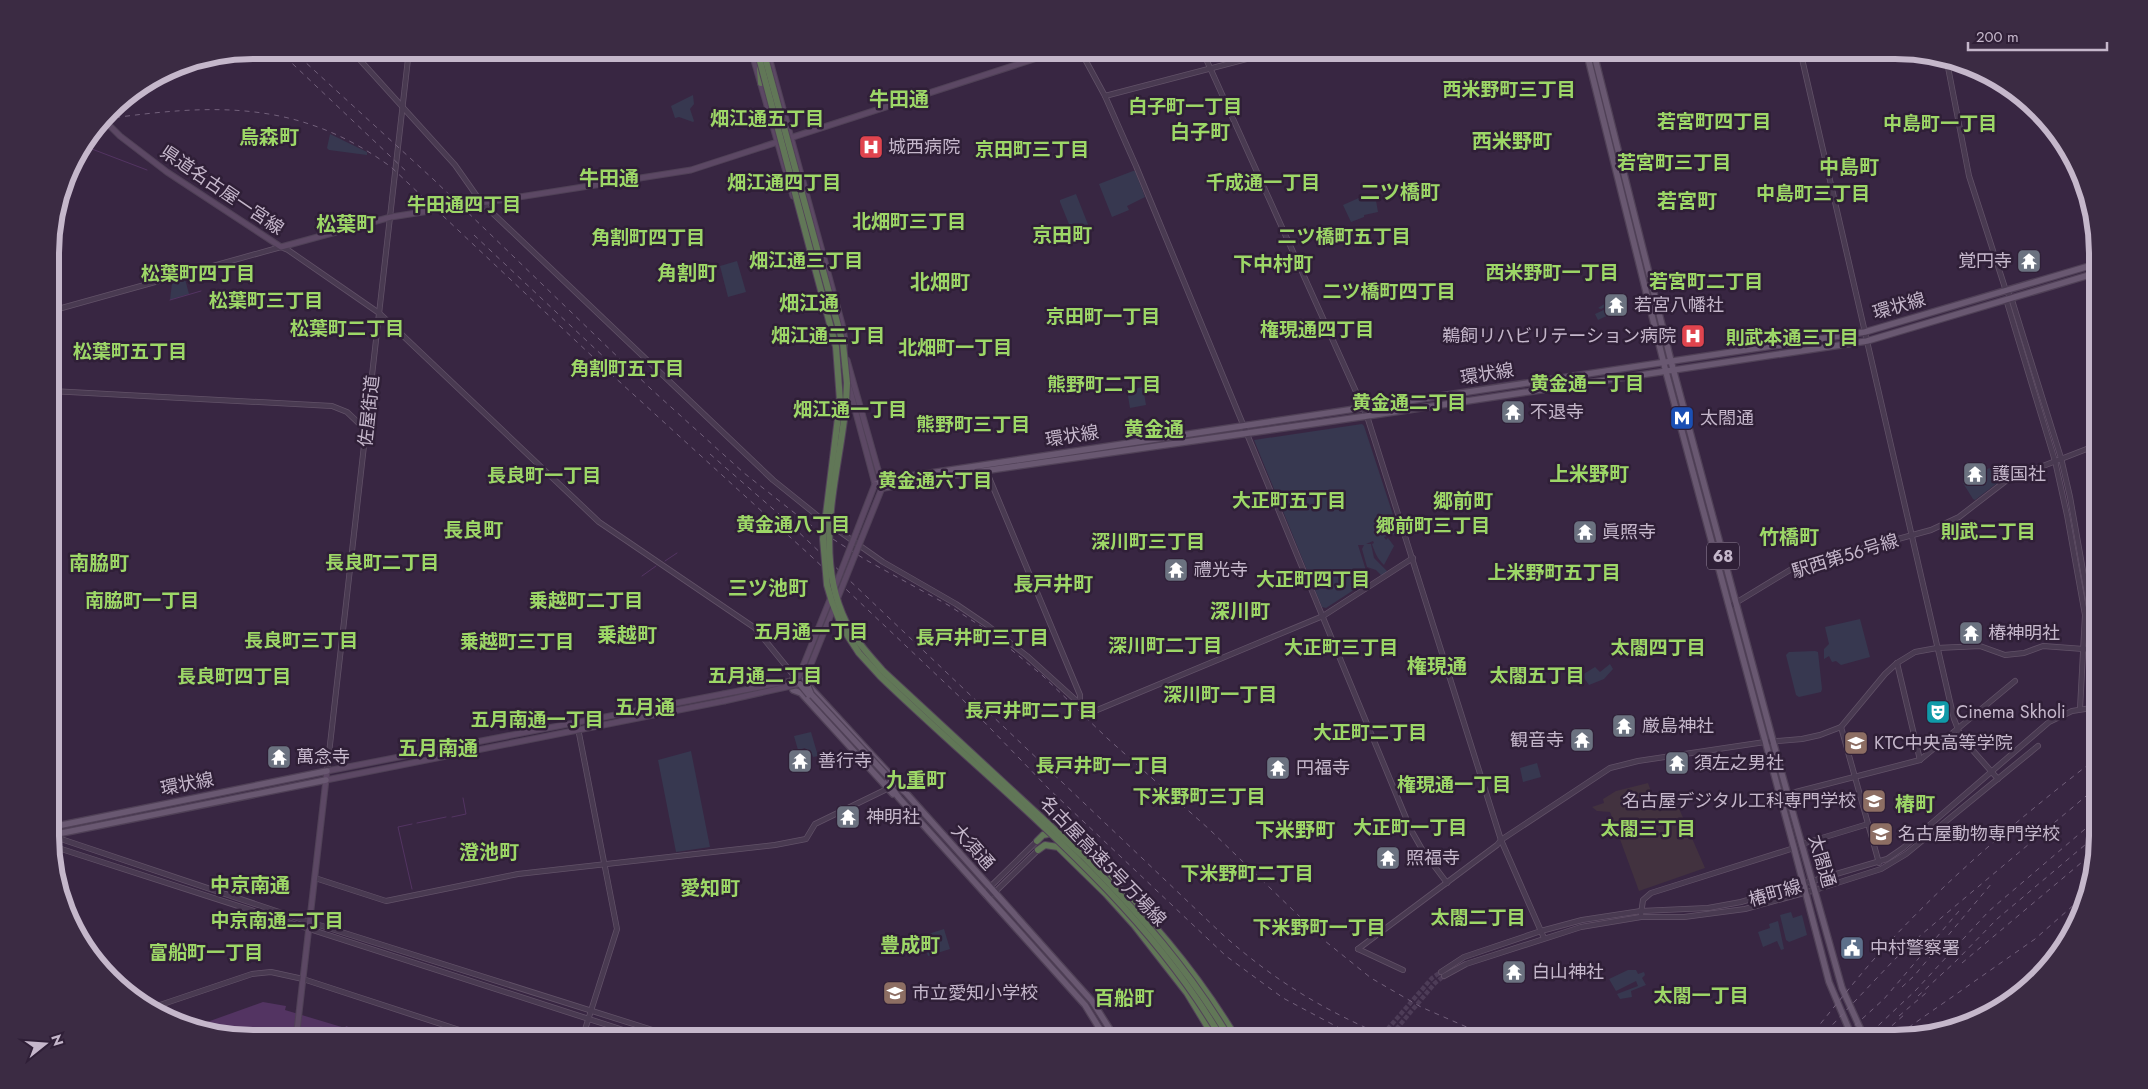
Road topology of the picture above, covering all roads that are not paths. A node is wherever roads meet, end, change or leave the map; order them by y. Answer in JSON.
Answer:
{"nodes":[{"id":1,"x":359,"y":59,"type":"edge"},
{"id":2,"x":409,"y":59,"type":"edge"},
{"id":3,"x":754,"y":59,"type":"edge"},
{"id":4,"x":758,"y":59,"type":"edge"},
{"id":5,"x":759,"y":59,"type":"edge"},
{"id":6,"x":765,"y":59,"type":"edge"},
{"id":7,"x":769,"y":59,"type":"edge"},
{"id":8,"x":1034,"y":59,"type":"edge"},
{"id":9,"x":1085,"y":59,"type":"edge"},
{"id":10,"x":1206,"y":59,"type":"edge"},
{"id":11,"x":1246,"y":59,"type":"edge"},
{"id":12,"x":1588,"y":59,"type":"edge"},
{"id":13,"x":1595,"y":59,"type":"edge"},
{"id":14,"x":1802,"y":59,"type":"edge"},
{"id":15,"x":1949,"y":66,"type":"edge"},
{"id":16,"x":1210,"y":68,"type":"junction"},
{"id":17,"x":761,"y":83,"type":"junction"},
{"id":18,"x":1106,"y":96,"type":"junction"},
{"id":19,"x":403,"y":110,"type":"junction"},
{"id":20,"x":108,"y":124,"type":"edge"},
{"id":21,"x":791,"y":138,"type":"junction"},
{"id":22,"x":778,"y":142,"type":"junction"},
{"id":23,"x":481,"y":202,"type":"junction"},
{"id":24,"x":391,"y":217,"type":"junction"},
{"id":25,"x":282,"y":247,"type":"junction"},
{"id":26,"x":2089,"y":266,"type":"edge"},
{"id":27,"x":2089,"y":274,"type":"edge"},
{"id":28,"x":2006,"y":291,"type":"junction"},
{"id":29,"x":2009,"y":298,"type":"junction"},
{"id":30,"x":59,"y":309,"type":"edge"},
{"id":31,"x":379,"y":313,"type":"junction"},
{"id":32,"x":1865,"y":332,"type":"junction"},
{"id":33,"x":1867,"y":341,"type":"junction"},
{"id":34,"x":1671,"y":361,"type":"junction"},
{"id":35,"x":1663,"y":362,"type":"junction"},
{"id":36,"x":1673,"y":370,"type":"junction"},
{"id":37,"x":1666,"y":372,"type":"junction"},
{"id":38,"x":59,"y":391,"type":"edge"},
{"id":39,"x":857,"y":407,"type":"junction"},
{"id":40,"x":1363,"y":408,"type":"junction"},
{"id":41,"x":1367,"y":416,"type":"junction"},
{"id":42,"x":1243,"y":426,"type":"junction"},
{"id":43,"x":367,"y":431,"type":"junction"},
{"id":44,"x":1246,"y":434,"type":"junction"},
{"id":45,"x":2089,"y":448,"type":"edge"},
{"id":46,"x":2061,"y":458,"type":"junction"},
{"id":47,"x":2055,"y":461,"type":"junction"},
{"id":48,"x":955,"y":472,"type":"junction"},
{"id":49,"x":988,"y":476,"type":"dead end"},
{"id":50,"x":878,"y":482,"type":"junction"},
{"id":51,"x":882,"y":488,"type":"junction"},
{"id":52,"x":1911,"y":536,"type":"junction"},
{"id":53,"x":1413,"y":558,"type":"junction"},
{"id":54,"x":1736,"y":604,"type":"junction"},
{"id":55,"x":2089,"y":605,"type":"edge"},
{"id":56,"x":1729,"y":607,"type":"junction"},
{"id":57,"x":1323,"y":616,"type":"junction"},
{"id":58,"x":1937,"y":648,"type":"junction"},
{"id":59,"x":2084,"y":649,"type":"junction"},
{"id":60,"x":2089,"y":649,"type":"edge"},
{"id":61,"x":1897,"y":663,"type":"junction"},
{"id":62,"x":800,"y":677,"type":"junction"},
{"id":63,"x":2015,"y":681,"type":"dead end"},
{"id":64,"x":800,"y":684,"type":"junction"},
{"id":65,"x":809,"y":686,"type":"junction"},
{"id":66,"x":801,"y":693,"type":"junction"},
{"id":67,"x":2082,"y":697,"type":"junction"},
{"id":68,"x":1080,"y":701,"type":"junction"},
{"id":69,"x":2089,"y":705,"type":"edge"},
{"id":70,"x":2089,"y":708,"type":"edge"},
{"id":71,"x":2080,"y":709,"type":"junction"},
{"id":72,"x":577,"y":723,"type":"junction"},
{"id":73,"x":1841,"y":727,"type":"junction"},
{"id":74,"x":1957,"y":729,"type":"junction"},
{"id":75,"x":578,"y":730,"type":"junction"},
{"id":76,"x":1765,"y":742,"type":"junction"},
{"id":77,"x":1773,"y":742,"type":"junction"},
{"id":78,"x":2038,"y":746,"type":"dead end"},
{"id":79,"x":1920,"y":760,"type":"junction"},
{"id":80,"x":327,"y":771,"type":"junction"},
{"id":81,"x":1992,"y":772,"type":"junction"},
{"id":82,"x":981,"y":776,"type":"dead end"},
{"id":83,"x":1855,"y":777,"type":"junction"},
{"id":84,"x":1998,"y":779,"type":"junction"},
{"id":85,"x":326,"y":780,"type":"junction"},
{"id":86,"x":889,"y":781,"type":"junction"},
{"id":87,"x":887,"y":789,"type":"junction"},
{"id":88,"x":906,"y":793,"type":"junction"},
{"id":89,"x":1788,"y":794,"type":"junction"},
{"id":90,"x":899,"y":798,"type":"junction"},
{"id":91,"x":1868,"y":824,"type":"junction"},
{"id":92,"x":59,"y":826,"type":"edge"},
{"id":93,"x":1046,"y":828,"type":"dead end"},
{"id":94,"x":59,"y":835,"type":"edge"},
{"id":95,"x":59,"y":838,"type":"edge"},
{"id":96,"x":1501,"y":840,"type":"junction"},
{"id":97,"x":1037,"y":842,"type":"joint"},
{"id":98,"x":1802,"y":844,"type":"junction"},
{"id":99,"x":59,"y":848,"type":"edge"},
{"id":100,"x":1794,"y":848,"type":"junction"},
{"id":101,"x":1038,"y":850,"type":"joint"},
{"id":102,"x":1878,"y":861,"type":"junction"},
{"id":103,"x":604,"y":864,"type":"junction"},
{"id":104,"x":1881,"y":869,"type":"junction"},
{"id":105,"x":315,"y":878,"type":"junction"},
{"id":106,"x":1813,"y":882,"type":"junction"},
{"id":107,"x":1447,"y":883,"type":"junction"},
{"id":108,"x":1802,"y":885,"type":"junction"},
{"id":109,"x":991,"y":890,"type":"junction"},
{"id":110,"x":1815,"y":890,"type":"junction"},
{"id":111,"x":1804,"y":893,"type":"junction"},
{"id":112,"x":986,"y":896,"type":"junction"},
{"id":113,"x":1641,"y":911,"type":"junction"},
{"id":114,"x":1641,"y":918,"type":"junction"},
{"id":115,"x":310,"y":921,"type":"junction"},
{"id":116,"x":309,"y":929,"type":"junction"},
{"id":117,"x":1541,"y":932,"type":"junction"},
{"id":118,"x":1544,"y":938,"type":"junction"},
{"id":119,"x":1404,"y":970,"type":"dead end"},
{"id":120,"x":303,"y":980,"type":"junction"},
{"id":121,"x":159,"y":1005,"type":"edge"},
{"id":122,"x":591,"y":1010,"type":"junction"},
{"id":123,"x":588,"y":1019,"type":"junction"},
{"id":124,"x":297,"y":1030,"type":"edge"},
{"id":125,"x":459,"y":1030,"type":"edge"},
{"id":126,"x":585,"y":1030,"type":"edge"},
{"id":127,"x":623,"y":1030,"type":"edge"},
{"id":128,"x":653,"y":1030,"type":"edge"},
{"id":129,"x":1100,"y":1030,"type":"edge"},
{"id":130,"x":1110,"y":1030,"type":"edge"},
{"id":131,"x":1210,"y":1030,"type":"edge"},
{"id":132,"x":1216,"y":1030,"type":"edge"},
{"id":133,"x":1225,"y":1030,"type":"edge"},
{"id":134,"x":1231,"y":1030,"type":"edge"},
{"id":135,"x":1849,"y":1030,"type":"edge"},
{"id":136,"x":1861,"y":1030,"type":"edge"}],
"edges":[{"from":1,"to":19,"type":"street"},
{"from":2,"to":19,"type":"street","name":"佐屋街道"},
{"from":3,"to":17,"type":"main road"},
{"from":4,"to":17,"type":"highway"},
{"from":5,"to":132,"type":"highway","name":"名古屋高速5号万場線","bridge":true},
{"from":6,"to":133,"type":"highway","name":"名古屋高速5号万場線","bridge":true},
{"from":7,"to":21,"type":"main road"},
{"from":8,"to":21,"type":"main road","name":"県道名古屋一宮線"},
{"from":9,"to":18,"type":"street"},
{"from":10,"to":16,"type":"street"},
{"from":11,"to":16,"type":"street"},
{"from":12,"to":35,"type":"main road","name":"太閤通","number":"68"},
{"from":13,"to":34,"type":"main road","name":"太閤通","number":"68"},
{"from":14,"to":32,"type":"street"},
{"from":15,"to":28,"type":"street"},
{"from":16,"to":18,"type":"street"},
{"from":16,"to":40,"type":"street"},
{"from":17,"to":22,"type":"main road"},
{"from":18,"to":42,"type":"street"},
{"from":19,"to":23,"type":"street"},
{"from":19,"to":24,"type":"street","name":"佐屋街道"},
{"from":20,"to":25,"type":"main road","name":"県道名古屋一宮線"},
{"from":21,"to":22,"type":"main road","name":"県道名古屋一宮線"},
{"from":21,"to":39,"type":"main road"},
{"from":22,"to":23,"type":"main road","name":"県道名古屋一宮線"},
{"from":22,"to":39,"type":"main road"},
{"from":23,"to":24,"type":"main road","name":"県道名古屋一宮線"},
{"from":23,"to":68,"type":"street"},
{"from":24,"to":25,"type":"main road","name":"県道名古屋一宮線"},
{"from":24,"to":31,"type":"street","name":"佐屋街道"},
{"from":25,"to":30,"type":"street"},
{"from":25,"to":31,"type":"street"},
{"from":26,"to":28,"type":"main road","name":"環状線"},
{"from":27,"to":29,"type":"main road","name":"環状線"},
{"from":28,"to":29,"type":"street"},
{"from":28,"to":32,"type":"main road","name":"環状線"},
{"from":29,"to":33,"type":"main road","name":"環状線"},
{"from":29,"to":46,"type":"street"},
{"from":29,"to":47,"type":"street"},
{"from":31,"to":43,"type":"street","name":"佐屋街道"},
{"from":31,"to":62,"type":"street"},
{"from":32,"to":33,"type":"street"},
{"from":32,"to":34,"type":"main road","name":"環状線"},
{"from":33,"to":36,"type":"main road","name":"環状線"},
{"from":33,"to":52,"type":"street"},
{"from":34,"to":35,"type":"main road","name":"環状線"},
{"from":34,"to":36,"type":"main road","name":"太閤通","number":"68"},
{"from":35,"to":37,"type":"main road","name":"太閤通","number":"68"},
{"from":35,"to":40,"type":"main road","name":"環状線"},
{"from":36,"to":37,"type":"main road","name":"環状線"},
{"from":36,"to":54,"type":"main road","name":"太閤通","number":"68"},
{"from":37,"to":41,"type":"main road","name":"環状線"},
{"from":37,"to":56,"type":"main road","name":"太閤通","number":"68"},
{"from":38,"to":43,"type":"street"},
{"from":39,"to":50,"type":"main road"},
{"from":40,"to":41,"type":"street"},
{"from":40,"to":42,"type":"main road","name":"環状線"},
{"from":41,"to":44,"type":"main road","name":"環状線"},
{"from":41,"to":53,"type":"street"},
{"from":42,"to":44,"type":"street"},
{"from":42,"to":48,"type":"main road","name":"環状線"},
{"from":43,"to":80,"type":"street","name":"佐屋街道"},
{"from":44,"to":48,"type":"main road","name":"環状線"},
{"from":44,"to":57,"type":"street"},
{"from":45,"to":46,"type":"street","name":"駅西第56号線"},
{"from":46,"to":47,"type":"street","name":"駅西第56号線"},
{"from":46,"to":55,"type":"street"},
{"from":47,"to":52,"type":"street","name":"駅西第56号線"},
{"from":47,"to":59,"type":"street"},
{"from":48,"to":50,"type":"main road","name":"環状線"},
{"from":48,"to":51,"type":"main road","name":"環状線"},
{"from":49,"to":68,"type":"street"},
{"from":50,"to":51,"type":"main road","bridge":true},
{"from":50,"to":62,"type":"main road","bridge":true},
{"from":51,"to":62,"type":"main road","bridge":true},
{"from":52,"to":54,"type":"street","name":"駅西第56号線"},
{"from":52,"to":58,"type":"street"},
{"from":53,"to":57,"type":"street"},
{"from":53,"to":96,"type":"street"},
{"from":54,"to":56,"type":"street","name":"駅西第56号線"},
{"from":54,"to":77,"type":"main road","name":"太閤通","number":"68"},
{"from":56,"to":76,"type":"main road","name":"太閤通","number":"68"},
{"from":57,"to":68,"type":"street"},
{"from":57,"to":107,"type":"street"},
{"from":58,"to":59,"type":"street"},
{"from":58,"to":61,"type":"street"},
{"from":58,"to":74,"type":"street"},
{"from":59,"to":60,"type":"street"},
{"from":59,"to":67,"type":"street"},
{"from":61,"to":73,"type":"street"},
{"from":61,"to":79,"type":"street"},
{"from":62,"to":64,"type":"main road","bridge":true},
{"from":62,"to":65,"type":"main road"},
{"from":62,"to":66,"type":"main road"},
{"from":62,"to":72,"type":"main road","bridge":true},
{"from":62,"to":86,"type":"main road","name":"大須通","bridge":true},
{"from":63,"to":74,"type":"street"},
{"from":64,"to":75,"type":"main road","bridge":true},
{"from":64,"to":86,"type":"main road","name":"大須通","bridge":true},
{"from":65,"to":66,"type":"main road"},
{"from":65,"to":88,"type":"main road"},
{"from":66,"to":87,"type":"main road"},
{"from":67,"to":69,"type":"street"},
{"from":67,"to":71,"type":"street"},
{"from":70,"to":71,"type":"street","name":"椿町線"},
{"from":71,"to":81,"type":"street","name":"椿町線"},
{"from":72,"to":75,"type":"street"},
{"from":72,"to":80,"type":"main road"},
{"from":73,"to":77,"type":"street"},
{"from":73,"to":83,"type":"street"},
{"from":74,"to":79,"type":"street"},
{"from":74,"to":81,"type":"street"},
{"from":75,"to":85,"type":"main road"},
{"from":75,"to":103,"type":"street"},
{"from":76,"to":77,"type":"street"},
{"from":76,"to":96,"type":"street"},
{"from":76,"to":100,"type":"main road","name":"太閤通","number":"68"},
{"from":77,"to":89,"type":"main road","name":"太閤通","number":"68"},
{"from":78,"to":84,"type":"street","name":"椿町線"},
{"from":79,"to":83,"type":"street"},
{"from":80,"to":85,"type":"main road"},
{"from":80,"to":92,"type":"main road","name":"環状線"},
{"from":81,"to":84,"type":"street"},
{"from":81,"to":102,"type":"street","name":"椿町線"},
{"from":82,"to":93,"type":"street","bridge":true},
{"from":83,"to":89,"type":"street"},
{"from":83,"to":91,"type":"street"},
{"from":84,"to":104,"type":"street","name":"椿町線"},
{"from":85,"to":94,"type":"main road","name":"環状線"},
{"from":85,"to":105,"type":"main road"},
{"from":86,"to":88,"type":"main road","name":"大須通"},
{"from":86,"to":90,"type":"main road","name":"大須通"},
{"from":87,"to":90,"type":"main road"},
{"from":87,"to":103,"type":"street"},
{"from":88,"to":109,"type":"main road","name":"大須通"},
{"from":89,"to":98,"type":"main road","name":"太閤通","number":"68"},
{"from":90,"to":112,"type":"main road","name":"大須通"},
{"from":91,"to":98,"type":"street"},
{"from":91,"to":102,"type":"street"},
{"from":95,"to":115,"type":"street"},
{"from":96,"to":107,"type":"street"},
{"from":96,"to":117,"type":"street"},
{"from":97,"to":109,"type":"street"},
{"from":97,"to":134,"type":"highway","bridge":true},
{"from":98,"to":106,"type":"main road","name":"太閤通","number":"68"},
{"from":99,"to":116,"type":"street"},
{"from":100,"to":108,"type":"main road","name":"太閤通","number":"68"},
{"from":100,"to":113,"type":"street"},
{"from":101,"to":109,"type":"street"},
{"from":101,"to":131,"type":"highway"},
{"from":102,"to":104,"type":"street"},
{"from":102,"to":106,"type":"street","name":"椿町線"},
{"from":103,"to":105,"type":"street"},
{"from":103,"to":122,"type":"street"},
{"from":104,"to":110,"type":"street","name":"椿町線"},
{"from":105,"to":115,"type":"main road"},
{"from":106,"to":108,"type":"street","name":"椿町線"},
{"from":106,"to":110,"type":"main road","name":"太閤通","number":"68"},
{"from":107,"to":119,"type":"street"},
{"from":108,"to":111,"type":"main road","name":"太閤通","number":"68"},
{"from":108,"to":113,"type":"street","name":"椿町線"},
{"from":109,"to":112,"type":"street"},
{"from":109,"to":130,"type":"main road","name":"大須通"},
{"from":110,"to":111,"type":"street","name":"椿町線"},
{"from":110,"to":136,"type":"main road","name":"太閤通","number":"68"},
{"from":111,"to":114,"type":"street","name":"椿町線"},
{"from":111,"to":135,"type":"main road","name":"太閤通","number":"68"},
{"from":112,"to":129,"type":"main road","name":"大須通"},
{"from":113,"to":114,"type":"street"},
{"from":113,"to":117,"type":"street","name":"椿町線"},
{"from":114,"to":118,"type":"street","name":"椿町線"},
{"from":115,"to":116,"type":"main road"},
{"from":115,"to":122,"type":"street"},
{"from":116,"to":120,"type":"main road"},
{"from":116,"to":123,"type":"street"},
{"from":117,"to":118,"type":"street"},
{"from":117,"to":118,"type":"street","name":"椿町線"},
{"from":120,"to":121,"type":"street"},
{"from":120,"to":124,"type":"main road"},
{"from":120,"to":125,"type":"street"},
{"from":122,"to":123,"type":"street"},
{"from":122,"to":128,"type":"street"},
{"from":123,"to":126,"type":"street"},
{"from":123,"to":127,"type":"street"}]}
